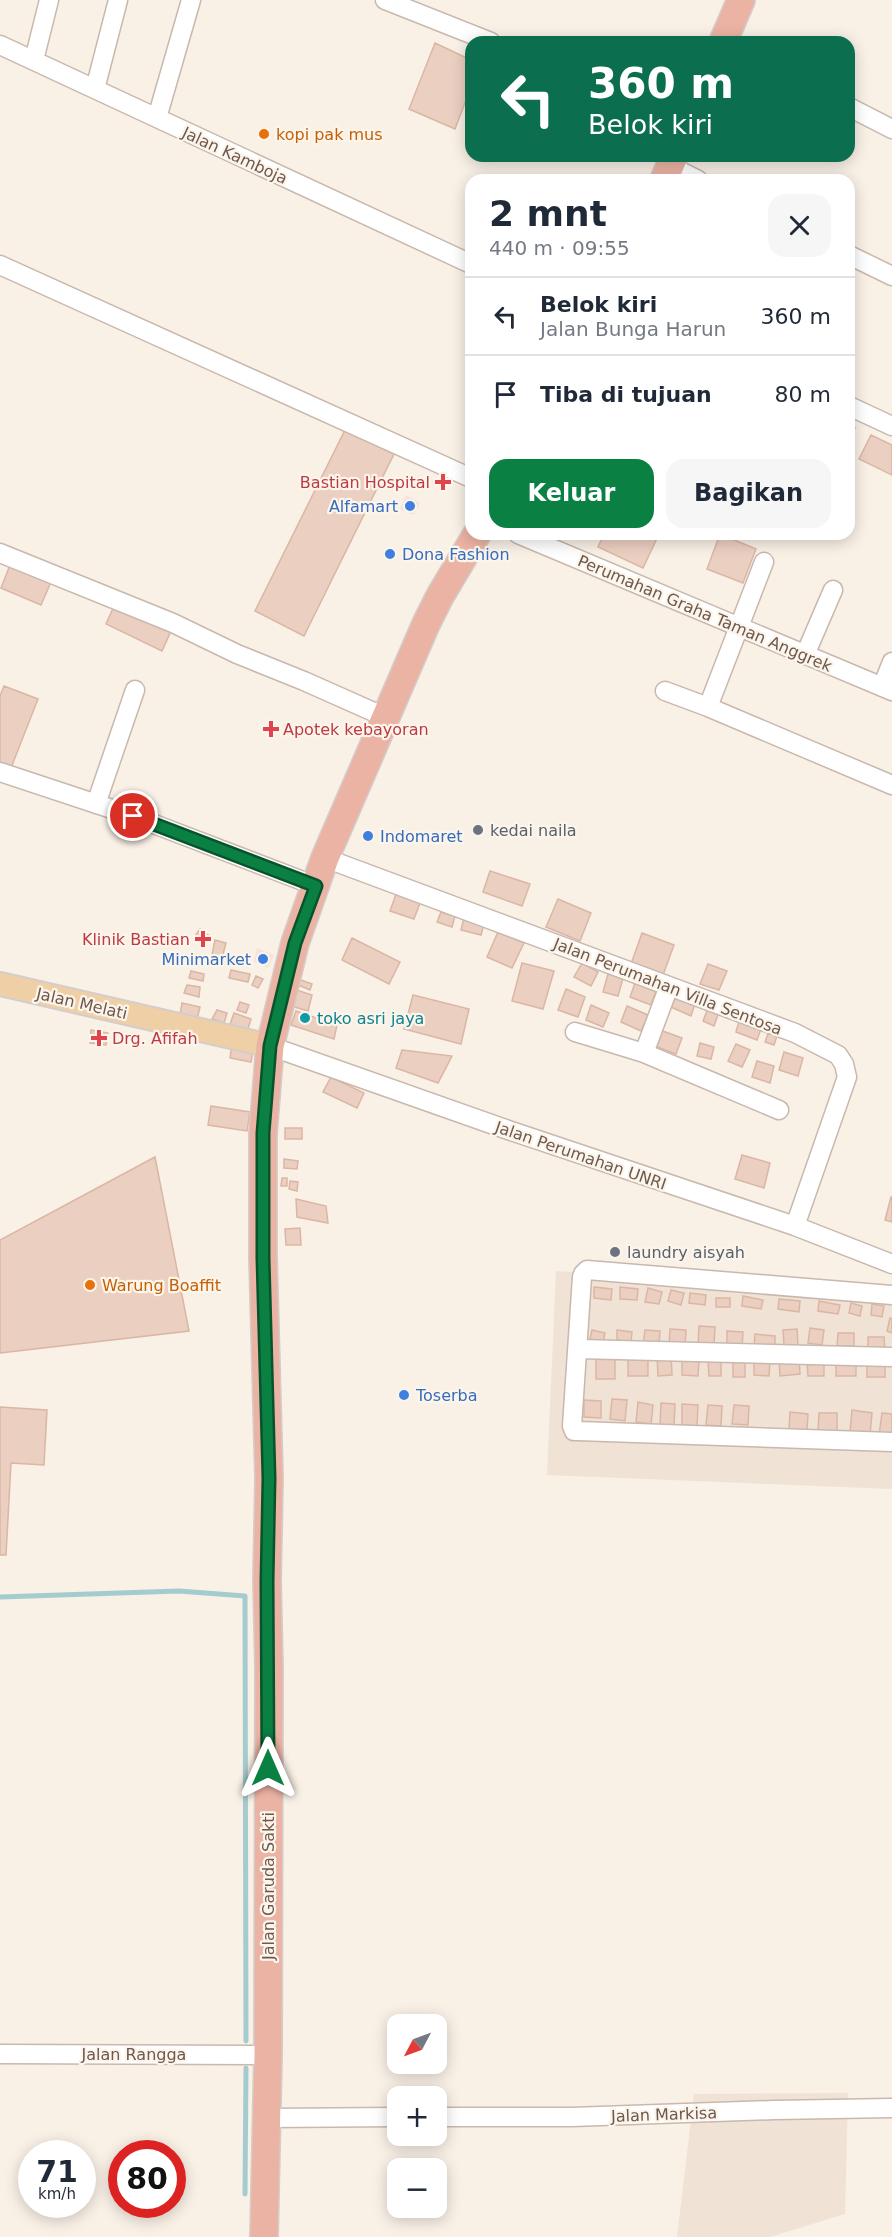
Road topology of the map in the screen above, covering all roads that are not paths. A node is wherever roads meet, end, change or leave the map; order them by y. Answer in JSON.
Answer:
{"nodes":[{"id":1,"x":49,"y":0,"type":"edge"},
{"id":2,"x":118,"y":0,"type":"edge"},
{"id":3,"x":190,"y":0,"type":"edge"},
{"id":4,"x":385,"y":0,"type":"edge"},
{"id":5,"x":741,"y":0,"type":"edge"},
{"id":6,"x":476,"y":36,"type":"edge"},
{"id":7,"x":726,"y":36,"type":"edge"},
{"id":8,"x":0,"y":45,"type":"edge"},
{"id":9,"x":34,"y":60,"type":"junction"},
{"id":10,"x":95,"y":89,"type":"junction"},
{"id":11,"x":855,"y":110,"type":"edge"},
{"id":12,"x":156,"y":118,"type":"junction"},
{"id":13,"x":892,"y":129,"type":"edge"},
{"id":14,"x":669,"y":167,"type":"edge"},
{"id":15,"x":685,"y":174,"type":"edge"},
{"id":16,"x":855,"y":258,"type":"edge"},
{"id":17,"x":465,"y":261,"type":"edge"},
{"id":18,"x":0,"y":265,"type":"edge"},
{"id":19,"x":892,"y":276,"type":"edge"},
{"id":20,"x":855,"y":409,"type":"edge"},
{"id":21,"x":892,"y":426,"type":"edge"},
{"id":22,"x":465,"y":475,"type":"edge"},
{"id":23,"x":473,"y":540,"type":"edge"},
{"id":24,"x":532,"y":540,"type":"edge"},
{"id":25,"x":0,"y":553,"type":"edge"},
{"id":26,"x":764,"y":562,"type":"dead end"},
{"id":27,"x":833,"y":590,"type":"dead end"},
{"id":28,"x":740,"y":628,"type":"junction"},
{"id":29,"x":805,"y":655,"type":"junction"},
{"id":30,"x":892,"y":662,"type":"edge"},
{"id":31,"x":887,"y":689,"type":"edge"},
{"id":32,"x":135,"y":690,"type":"dead end"},
{"id":33,"x":665,"y":691,"type":"dead end"},
{"id":34,"x":708,"y":707,"type":"junction"},
{"id":35,"x":385,"y":717,"type":"junction"},
{"id":36,"x":0,"y":771,"type":"edge"},
{"id":37,"x":892,"y":785,"type":"edge"},
{"id":38,"x":96,"y":804,"type":"junction"},
{"id":39,"x":325,"y":858,"type":"junction"},
{"id":40,"x":316,"y":886,"type":"junction"},
{"id":41,"x":0,"y":984,"type":"edge"},
{"id":42,"x":669,"y":986,"type":"junction"},
{"id":43,"x":575,"y":1032,"type":"dead end"},
{"id":44,"x":270,"y":1046,"type":"junction"},
{"id":45,"x":644,"y":1053,"type":"junction"},
{"id":46,"x":779,"y":1110,"type":"dead end"},
{"id":47,"x":795,"y":1226,"type":"junction"},
{"id":48,"x":892,"y":1264,"type":"edge"},
{"id":49,"x":892,"y":1295,"type":"edge"},
{"id":50,"x":579,"y":1349,"type":"junction"},
{"id":51,"x":892,"y":1357,"type":"edge"},
{"id":52,"x":892,"y":1442,"type":"edge"},
{"id":53,"x":0,"y":2054,"type":"edge"},
{"id":54,"x":268,"y":2055,"type":"junction"},
{"id":55,"x":892,"y":2108,"type":"edge"},
{"id":56,"x":387,"y":2117,"type":"edge"},
{"id":57,"x":447,"y":2117,"type":"edge"},
{"id":58,"x":267,"y":2118,"type":"junction"},
{"id":59,"x":264,"y":2237,"type":"edge"}],
"edges":[{"from":1,"to":9,"type":"street"},
{"from":2,"to":10,"type":"street"},
{"from":3,"to":12,"type":"street"},
{"from":4,"to":6,"type":"street"},
{"from":5,"to":7,"type":"highway"},
{"from":8,"to":9,"type":"street","name":"Jalan Kamboja"},
{"from":9,"to":10,"type":"street","name":"Jalan Kamboja"},
{"from":10,"to":12,"type":"street","name":"Jalan Kamboja"},
{"from":11,"to":13,"type":"street"},
{"from":12,"to":17,"type":"street","name":"Jalan Kamboja"},
{"from":14,"to":15,"type":"street"},
{"from":16,"to":19,"type":"street"},
{"from":18,"to":22,"type":"street"},
{"from":20,"to":21,"type":"street"},
{"from":23,"to":35,"type":"highway","name":"Jalan Garuda Sakti"},
{"from":24,"to":28,"type":"street","name":"Perumahan Graha Taman Anggrek"},
{"from":25,"to":35,"type":"street"},
{"from":26,"to":28,"type":"street"},
{"from":27,"to":29,"type":"street"},
{"from":28,"to":29,"type":"street","name":"Perumahan Graha Taman Anggrek"},
{"from":28,"to":34,"type":"street"},
{"from":29,"to":31,"type":"street","name":"Perumahan Graha Taman Anggrek"},
{"from":30,"to":31,"type":"street"},
{"from":32,"to":38,"type":"street"},
{"from":33,"to":34,"type":"street"},
{"from":34,"to":37,"type":"street"},
{"from":35,"to":39,"type":"highway","name":"Jalan Garuda Sakti"},
{"from":36,"to":38,"type":"street"},
{"from":38,"to":40,"type":"street"},
{"from":39,"to":40,"type":"highway","name":"Jalan Garuda Sakti"},
{"from":39,"to":42,"type":"street","name":"Jalan Perumahan Villa Sentosa"},
{"from":40,"to":44,"type":"highway","name":"Jalan Garuda Sakti"},
{"from":41,"to":44,"type":"main road","name":"Jalan Melati"},
{"from":42,"to":45,"type":"street"},
{"from":42,"to":47,"type":"street","name":"Jalan Perumahan Villa Sentosa"},
{"from":43,"to":45,"type":"street"},
{"from":44,"to":47,"type":"street","name":"Jalan Perumahan UNRI"},
{"from":44,"to":54,"type":"highway","name":"Jalan Garuda Sakti"},
{"from":45,"to":46,"type":"street"},
{"from":47,"to":48,"type":"street","name":"Jalan Perumahan UNRI"},
{"from":49,"to":50,"type":"street"},
{"from":50,"to":51,"type":"street"},
{"from":50,"to":52,"type":"street"},
{"from":53,"to":54,"type":"street","name":"Jalan Rangga"},
{"from":54,"to":58,"type":"highway","name":"Jalan Garuda Sakti"},
{"from":55,"to":57,"type":"street","name":"Jalan Markisa"},
{"from":56,"to":58,"type":"street"},
{"from":58,"to":59,"type":"highway","name":"Jalan Garuda Sakti"}]}
